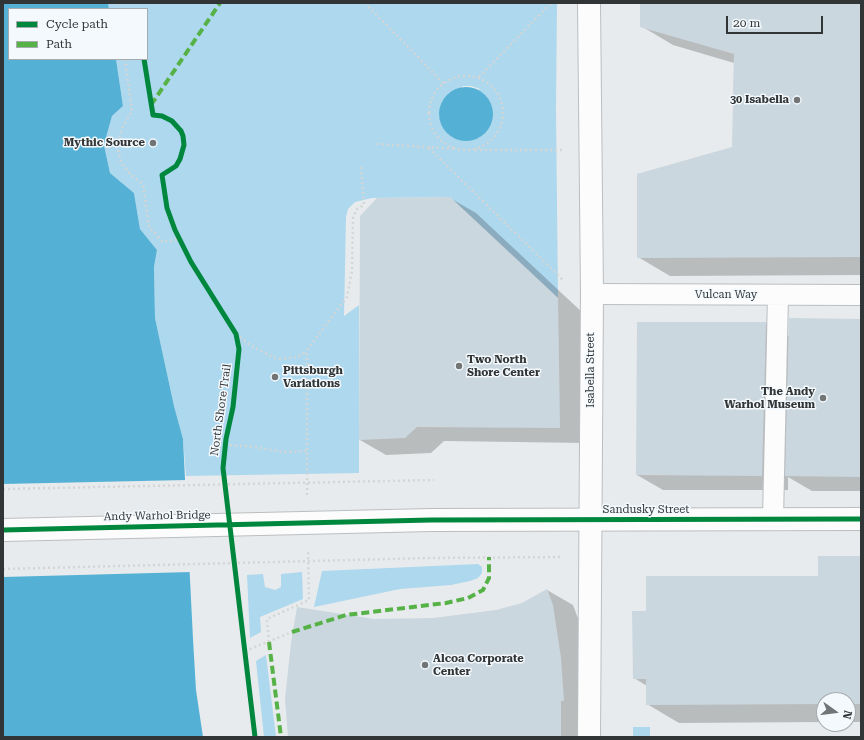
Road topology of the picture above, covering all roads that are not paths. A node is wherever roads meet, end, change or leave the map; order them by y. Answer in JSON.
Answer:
{"nodes":[{"id":1,"x":590,"y":3,"type":"edge"},
{"id":2,"x":592,"y":294,"type":"junction"},
{"id":3,"x":778,"y":295,"type":"junction"},
{"id":4,"x":861,"y":295,"type":"edge"},
{"id":5,"x":773,"y":519,"type":"junction"},
{"id":6,"x":861,"y":519,"type":"edge"},
{"id":7,"x":431,"y":520,"type":"joint"},
{"id":8,"x":590,"y":520,"type":"junction"},
{"id":9,"x":3,"y":530,"type":"edge"},
{"id":10,"x":589,"y":737,"type":"edge"}],
"edges":[{"from":1,"to":2,"type":"street","name":"Isabella Street"},
{"from":2,"to":3,"type":"lane","name":"Vulcan Way"},
{"from":2,"to":8,"type":"street","name":"Isabella Street"},
{"from":3,"to":4,"type":"lane","name":"Vulcan Way"},
{"from":3,"to":5,"type":"lane"},
{"from":5,"to":6,"type":"street","name":"Sandusky Street"},
{"from":5,"to":8,"type":"street","name":"Sandusky Street"},
{"from":7,"to":8,"type":"street","name":"Sandusky Street"},
{"from":7,"to":9,"type":"street","name":"Andy Warhol Bridge","bridge":true},
{"from":8,"to":10,"type":"street","name":"Isabella Street"}]}
